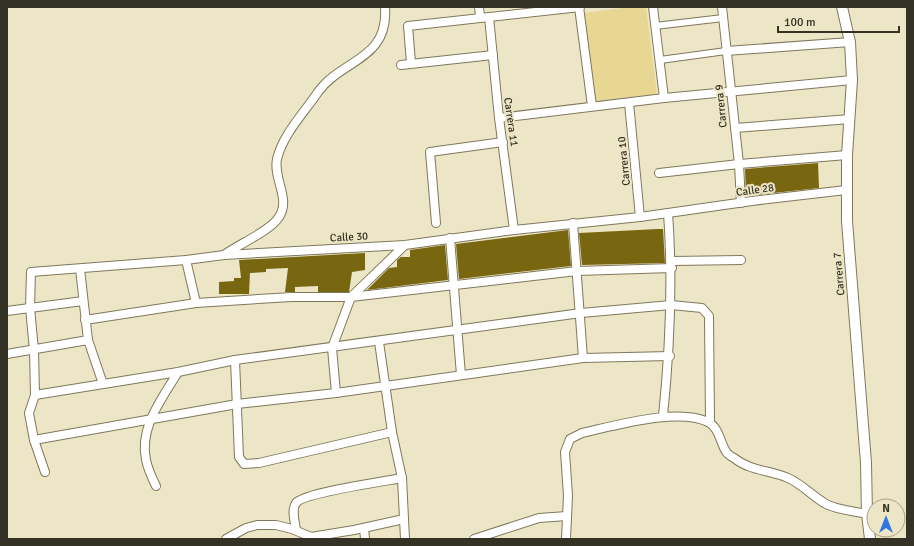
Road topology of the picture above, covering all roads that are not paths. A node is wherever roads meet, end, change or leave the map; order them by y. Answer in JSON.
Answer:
{"nodes":[{"id":1,"x":385,"y":7,"type":"edge"},
{"id":2,"x":480,"y":7,"type":"edge"},
{"id":3,"x":580,"y":7,"type":"edge"},
{"id":4,"x":653,"y":7,"type":"edge"},
{"id":5,"x":722,"y":7,"type":"edge"},
{"id":6,"x":842,"y":7,"type":"edge"},
{"id":7,"x":549,"y":9,"type":"edge"},
{"id":8,"x":515,"y":10,"type":"edge"},
{"id":9,"x":484,"y":17,"type":"junction"},
{"id":10,"x":723,"y":18,"type":"junction"},
{"id":11,"x":656,"y":26,"type":"junction"},
{"id":12,"x":850,"y":42,"type":"junction"},
{"id":13,"x":726,"y":51,"type":"junction"},
{"id":14,"x":493,"y":55,"type":"junction"},
{"id":15,"x":660,"y":60,"type":"junction"},
{"id":16,"x":411,"y":63,"type":"junction"},
{"id":17,"x":400,"y":65,"type":"dead end"},
{"id":18,"x":852,"y":80,"type":"junction"},
{"id":19,"x":731,"y":91,"type":"junction"},
{"id":20,"x":664,"y":98,"type":"junction"},
{"id":21,"x":629,"y":103,"type":"junction"},
{"id":22,"x":592,"y":106,"type":"junction"},
{"id":23,"x":499,"y":118,"type":"junction"},
{"id":24,"x":850,"y":119,"type":"junction"},
{"id":25,"x":735,"y":128,"type":"junction"},
{"id":26,"x":503,"y":142,"type":"junction"},
{"id":27,"x":847,"y":155,"type":"junction"},
{"id":28,"x":739,"y":164,"type":"junction"},
{"id":29,"x":659,"y":173,"type":"dead end"},
{"id":30,"x":846,"y":190,"type":"junction"},
{"id":31,"x":742,"y":203,"type":"junction"},
{"id":32,"x":668,"y":213,"type":"junction"},
{"id":33,"x":640,"y":217,"type":"junction"},
{"id":34,"x":436,"y":223,"type":"dead end"},
{"id":35,"x":574,"y":224,"type":"junction"},
{"id":36,"x":514,"y":230,"type":"junction"},
{"id":37,"x":450,"y":238,"type":"junction"},
{"id":38,"x":405,"y":245,"type":"junction"},
{"id":39,"x":224,"y":255,"type":"junction"},
{"id":40,"x":186,"y":260,"type":"junction"},
{"id":41,"x":741,"y":260,"type":"dead end"},
{"id":42,"x":672,"y":265,"type":"junction"},
{"id":43,"x":80,"y":269,"type":"junction"},
{"id":44,"x":576,"y":271,"type":"junction"},
{"id":45,"x":453,"y":286,"type":"junction"},
{"id":46,"x":351,"y":297,"type":"junction"},
{"id":47,"x":83,"y":301,"type":"junction"},
{"id":48,"x":196,"y":303,"type":"junction"},
{"id":49,"x":670,"y":305,"type":"junction"},
{"id":50,"x":30,"y":308,"type":"junction"},
{"id":51,"x":7,"y":311,"type":"edge"},
{"id":52,"x":581,"y":313,"type":"junction"},
{"id":53,"x":85,"y":320,"type":"junction"},
{"id":54,"x":457,"y":330,"type":"junction"},
{"id":55,"x":88,"y":340,"type":"junction"},
{"id":56,"x":379,"y":342,"type":"junction"},
{"id":57,"x":332,"y":348,"type":"junction"},
{"id":58,"x":34,"y":350,"type":"junction"},
{"id":59,"x":7,"y":354,"type":"edge"},
{"id":60,"x":670,"y":356,"type":"junction"},
{"id":61,"x":583,"y":358,"type":"junction"},
{"id":62,"x":235,"y":360,"type":"junction"},
{"id":63,"x":178,"y":372,"type":"junction"},
{"id":64,"x":461,"y":375,"type":"junction"},
{"id":65,"x":103,"y":384,"type":"junction"},
{"id":66,"x":385,"y":387,"type":"junction"},
{"id":67,"x":336,"y":393,"type":"junction"},
{"id":68,"x":35,"y":395,"type":"junction"},
{"id":69,"x":237,"y":404,"type":"junction"},
{"id":70,"x":663,"y":416,"type":"junction"},
{"id":71,"x":150,"y":418,"type":"junction"},
{"id":72,"x":710,"y":422,"type":"junction"},
{"id":73,"x":392,"y":432,"type":"junction"},
{"id":74,"x":34,"y":440,"type":"junction"},
{"id":75,"x":44,"y":472,"type":"dead end"},
{"id":76,"x":402,"y":478,"type":"junction"},
{"id":77,"x":156,"y":486,"type":"dead end"},
{"id":78,"x":867,"y":498,"type":"edge"},
{"id":79,"x":866,"y":514,"type":"edge"},
{"id":80,"x":567,"y":516,"type":"junction"},
{"id":81,"x":404,"y":519,"type":"junction"},
{"id":82,"x":364,"y":528,"type":"junction"},
{"id":83,"x":296,"y":530,"type":"junction"},
{"id":84,"x":226,"y":539,"type":"edge"},
{"id":85,"x":365,"y":539,"type":"edge"},
{"id":86,"x":405,"y":539,"type":"edge"},
{"id":87,"x":474,"y":539,"type":"edge"},
{"id":88,"x":566,"y":539,"type":"edge"}],
"edges":[{"from":1,"to":39,"type":"street"},
{"from":2,"to":9,"type":"street","name":"Carrera 11"},
{"from":3,"to":7,"type":"street"},
{"from":3,"to":22,"type":"street"},
{"from":4,"to":11,"type":"street"},
{"from":5,"to":10,"type":"street","name":"Carrera 9"},
{"from":6,"to":12,"type":"street","name":"Carrera 7"},
{"from":7,"to":8,"type":"street"},
{"from":8,"to":9,"type":"street"},
{"from":9,"to":14,"type":"street","name":"Carrera 11"},
{"from":9,"to":16,"type":"street"},
{"from":10,"to":11,"type":"street"},
{"from":10,"to":13,"type":"street","name":"Carrera 9"},
{"from":11,"to":15,"type":"street"},
{"from":12,"to":13,"type":"street"},
{"from":12,"to":18,"type":"street","name":"Carrera 7"},
{"from":13,"to":15,"type":"street"},
{"from":13,"to":19,"type":"street","name":"Carrera 9"},
{"from":14,"to":16,"type":"street"},
{"from":14,"to":23,"type":"street","name":"Carrera 11"},
{"from":15,"to":20,"type":"street"},
{"from":16,"to":17,"type":"street"},
{"from":18,"to":19,"type":"street"},
{"from":18,"to":24,"type":"street","name":"Carrera 7"},
{"from":19,"to":20,"type":"street"},
{"from":19,"to":25,"type":"street","name":"Carrera 9"},
{"from":20,"to":21,"type":"street"},
{"from":21,"to":22,"type":"street"},
{"from":21,"to":33,"type":"street","name":"Carrera 10"},
{"from":22,"to":23,"type":"street"},
{"from":23,"to":26,"type":"street","name":"Carrera 11"},
{"from":24,"to":25,"type":"street"},
{"from":24,"to":27,"type":"street","name":"Carrera 7"},
{"from":25,"to":28,"type":"street","name":"Carrera 9"},
{"from":26,"to":34,"type":"street"},
{"from":26,"to":36,"type":"street","name":"Carrera 11"},
{"from":27,"to":28,"type":"street"},
{"from":27,"to":30,"type":"street","name":"Carrera 7"},
{"from":28,"to":29,"type":"street"},
{"from":28,"to":31,"type":"street","name":"Carrera 9"},
{"from":30,"to":31,"type":"street","name":"Calle 28"},
{"from":30,"to":78,"type":"street","name":"Carrera 7"},
{"from":31,"to":32,"type":"street","name":"Calle 28"},
{"from":32,"to":33,"type":"street","name":"Calle 30"},
{"from":32,"to":42,"type":"street"},
{"from":33,"to":35,"type":"street","name":"Calle 30"},
{"from":35,"to":36,"type":"street","name":"Calle 30"},
{"from":35,"to":44,"type":"street"},
{"from":36,"to":37,"type":"street","name":"Calle 30"},
{"from":37,"to":38,"type":"street","name":"Calle 30"},
{"from":37,"to":45,"type":"street"},
{"from":38,"to":39,"type":"street","name":"Calle 30"},
{"from":38,"to":46,"type":"street"},
{"from":39,"to":40,"type":"street","name":"Calle 30"},
{"from":40,"to":43,"type":"street","name":"Calle 30"},
{"from":40,"to":48,"type":"street"},
{"from":41,"to":42,"type":"street"},
{"from":42,"to":44,"type":"street"},
{"from":42,"to":49,"type":"street"},
{"from":43,"to":47,"type":"street"},
{"from":43,"to":50,"type":"street","name":"Calle 30"},
{"from":44,"to":45,"type":"street"},
{"from":44,"to":52,"type":"street"},
{"from":45,"to":46,"type":"street"},
{"from":45,"to":54,"type":"street"},
{"from":46,"to":48,"type":"street"},
{"from":46,"to":57,"type":"street"},
{"from":47,"to":50,"type":"street"},
{"from":47,"to":53,"type":"street"},
{"from":48,"to":53,"type":"street"},
{"from":49,"to":52,"type":"street"},
{"from":49,"to":60,"type":"street"},
{"from":49,"to":72,"type":"street"},
{"from":50,"to":51,"type":"street"},
{"from":50,"to":58,"type":"street"},
{"from":52,"to":54,"type":"street"},
{"from":52,"to":61,"type":"street"},
{"from":53,"to":55,"type":"street"},
{"from":54,"to":56,"type":"street"},
{"from":54,"to":64,"type":"street"},
{"from":55,"to":58,"type":"street"},
{"from":55,"to":65,"type":"street"},
{"from":56,"to":57,"type":"street"},
{"from":56,"to":66,"type":"street"},
{"from":57,"to":62,"type":"street"},
{"from":57,"to":67,"type":"street"},
{"from":58,"to":59,"type":"street"},
{"from":58,"to":68,"type":"street"},
{"from":60,"to":61,"type":"street"},
{"from":60,"to":70,"type":"street"},
{"from":61,"to":64,"type":"street"},
{"from":62,"to":63,"type":"street"},
{"from":62,"to":69,"type":"street"},
{"from":63,"to":65,"type":"street"},
{"from":63,"to":71,"type":"street"},
{"from":64,"to":66,"type":"street"},
{"from":65,"to":68,"type":"street"},
{"from":66,"to":67,"type":"street"},
{"from":66,"to":73,"type":"street"},
{"from":67,"to":69,"type":"street"},
{"from":68,"to":74,"type":"street"},
{"from":69,"to":71,"type":"street"},
{"from":69,"to":73,"type":"street"},
{"from":70,"to":72,"type":"street"},
{"from":70,"to":80,"type":"street"},
{"from":71,"to":74,"type":"street"},
{"from":71,"to":77,"type":"street"},
{"from":72,"to":79,"type":"street"},
{"from":73,"to":76,"type":"street"},
{"from":74,"to":75,"type":"street"},
{"from":76,"to":81,"type":"street"},
{"from":76,"to":83,"type":"street"},
{"from":80,"to":87,"type":"street"},
{"from":80,"to":88,"type":"street"},
{"from":81,"to":82,"type":"street"},
{"from":81,"to":86,"type":"street"},
{"from":82,"to":83,"type":"street"},
{"from":82,"to":85,"type":"street"},
{"from":83,"to":84,"type":"street"}]}
